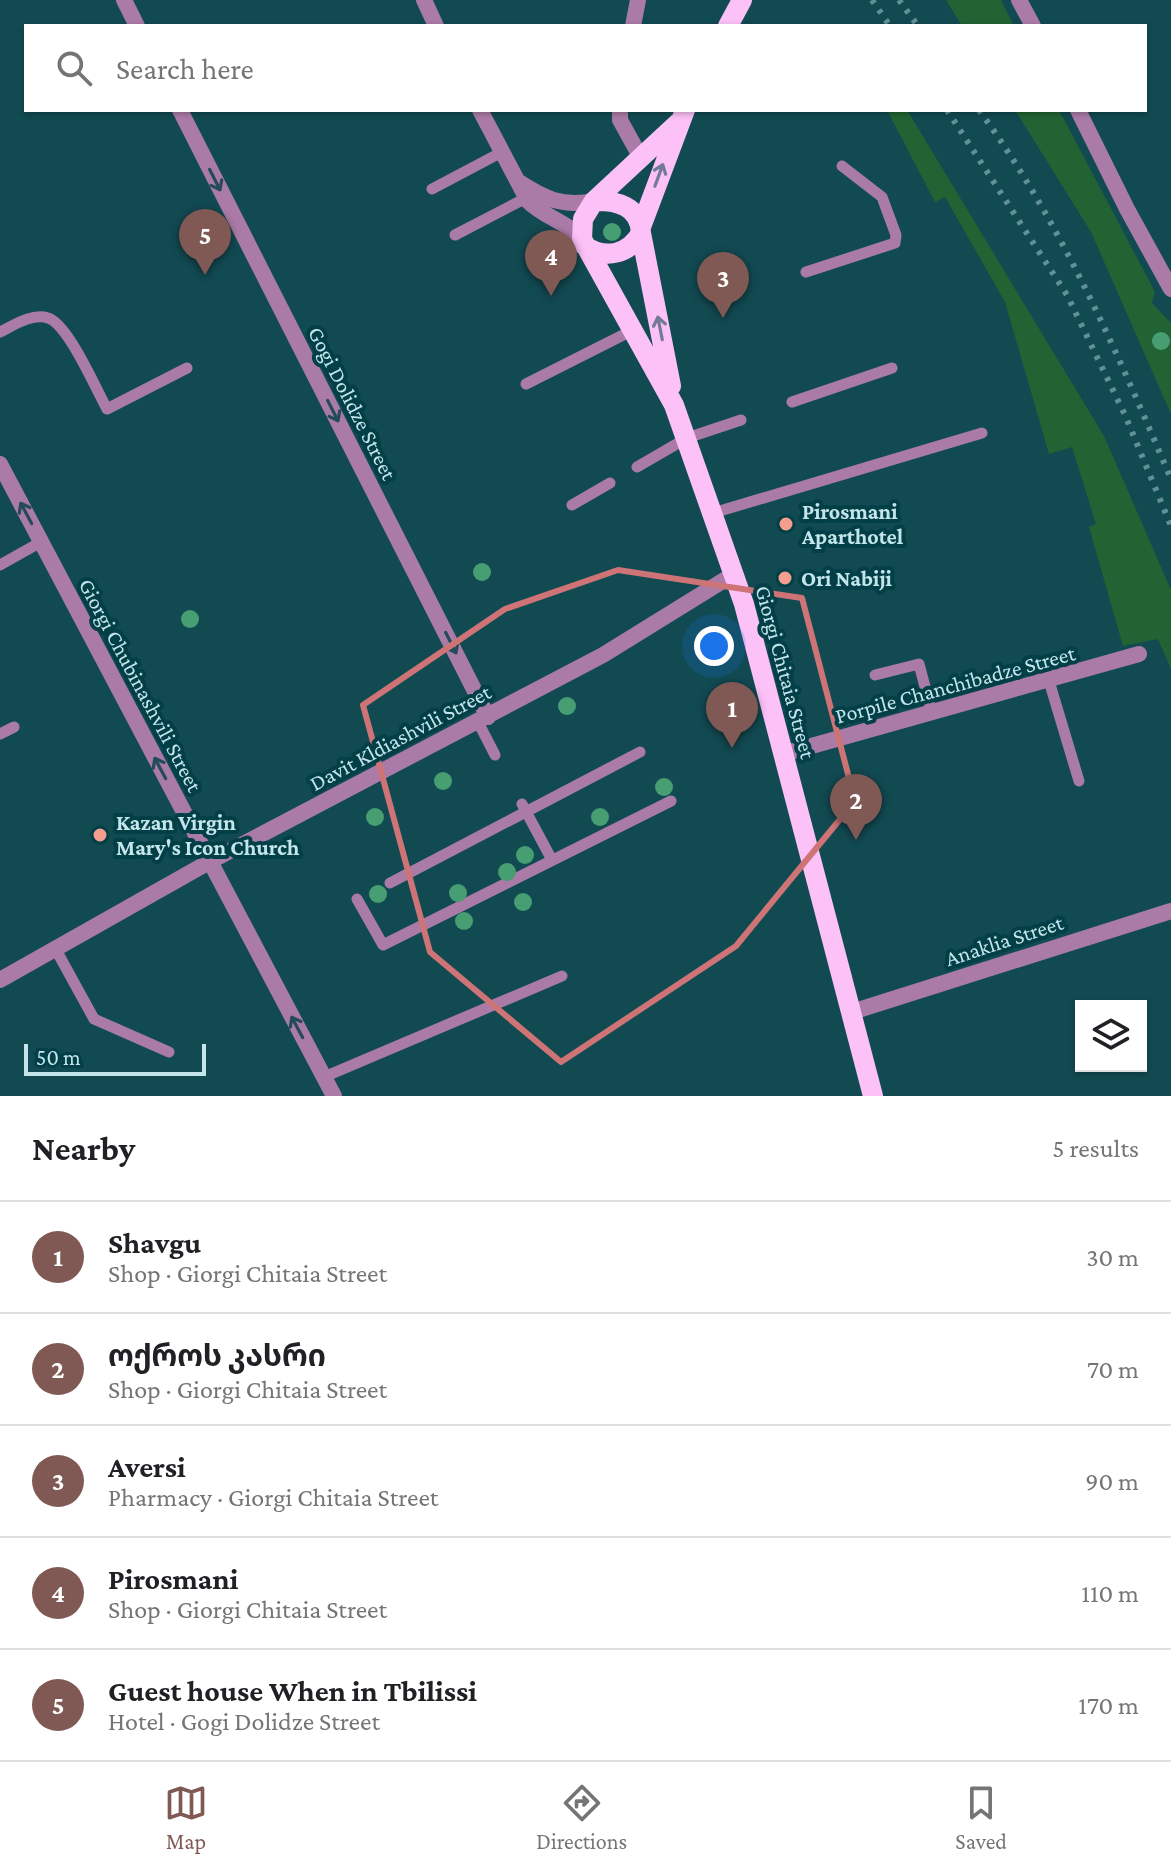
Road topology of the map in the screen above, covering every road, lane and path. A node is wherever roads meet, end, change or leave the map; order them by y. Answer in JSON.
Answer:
{"nodes":[{"id":1,"x":124,"y":0,"type":"edge"},
{"id":2,"x":424,"y":0,"type":"edge"},
{"id":3,"x":638,"y":0,"type":"edge"},
{"id":4,"x":742,"y":0,"type":"edge"},
{"id":5,"x":1019,"y":0,"type":"edge"},
{"id":6,"x":136,"y":24,"type":"edge"},
{"id":7,"x":435,"y":24,"type":"edge"},
{"id":8,"x":633,"y":24,"type":"edge"},
{"id":9,"x":729,"y":24,"type":"edge"},
{"id":10,"x":1032,"y":24,"type":"edge"},
{"id":11,"x":181,"y":112,"type":"edge"},
{"id":12,"x":481,"y":112,"type":"edge"},
{"id":13,"x":620,"y":112,"type":"edge"},
{"id":14,"x":1079,"y":112,"type":"edge"},
{"id":15,"x":682,"y":116,"type":"edge"},
{"id":16,"x":502,"y":152,"type":"junction"},
{"id":17,"x":641,"y":158,"type":"junction"},
{"id":18,"x":842,"y":166,"type":"dead end"},
{"id":19,"x":517,"y":181,"type":"junction"},
{"id":20,"x":432,"y":189,"type":"dead end"},
{"id":21,"x":526,"y":198,"type":"junction"},
{"id":22,"x":594,"y":201,"type":"junction"},
{"id":23,"x":641,"y":230,"type":"junction"},
{"id":24,"x":455,"y":235,"type":"dead end"},
{"id":25,"x":584,"y":242,"type":"junction"},
{"id":26,"x":806,"y":272,"type":"dead end"},
{"id":27,"x":1171,"y":289,"type":"edge"},
{"id":28,"x":633,"y":330,"type":"junction"},
{"id":29,"x":0,"y":332,"type":"edge"},
{"id":30,"x":187,"y":368,"type":"dead end"},
{"id":31,"x":892,"y":368,"type":"dead end"},
{"id":32,"x":526,"y":384,"type":"dead end"},
{"id":33,"x":792,"y":402,"type":"dead end"},
{"id":34,"x":674,"y":405,"type":"junction"},
{"id":35,"x":741,"y":420,"type":"dead end"},
{"id":36,"x":982,"y":433,"type":"dead end"},
{"id":37,"x":687,"y":438,"type":"junction"},
{"id":38,"x":0,"y":464,"type":"edge"},
{"id":39,"x":637,"y":467,"type":"dead end"},
{"id":40,"x":610,"y":483,"type":"dead end"},
{"id":41,"x":572,"y":505,"type":"dead end"},
{"id":42,"x":713,"y":513,"type":"junction"},
{"id":43,"x":41,"y":542,"type":"junction"},
{"id":44,"x":0,"y":565,"type":"edge"},
{"id":45,"x":734,"y":574,"type":"junction"},
{"id":46,"x":1139,"y":654,"type":"dead end"},
{"id":47,"x":875,"y":675,"type":"dead end"},
{"id":48,"x":1049,"y":681,"type":"junction"},
{"id":49,"x":932,"y":713,"type":"junction"},
{"id":50,"x":483,"y":719,"type":"junction"},
{"id":51,"x":14,"y":727,"type":"dead end"},
{"id":52,"x":0,"y":734,"type":"edge"},
{"id":53,"x":640,"y":752,"type":"dead end"},
{"id":54,"x":783,"y":754,"type":"junction"},
{"id":55,"x":495,"y":755,"type":"dead end"},
{"id":56,"x":1079,"y":781,"type":"dead end"},
{"id":57,"x":671,"y":801,"type":"dead end"},
{"id":58,"x":524,"y":808,"type":"junction"},
{"id":59,"x":552,"y":860,"type":"junction"},
{"id":60,"x":209,"y":862,"type":"junction"},
{"id":61,"x":390,"y":883,"type":"dead end"},
{"id":62,"x":357,"y":899,"type":"dead end"},
{"id":63,"x":1171,"y":911,"type":"edge"},
{"id":64,"x":55,"y":948,"type":"junction"},
{"id":65,"x":562,"y":976,"type":"dead end"},
{"id":66,"x":0,"y":980,"type":"edge"},
{"id":67,"x":852,"y":1012,"type":"junction"},
{"id":68,"x":169,"y":1052,"type":"dead end"},
{"id":69,"x":324,"y":1077,"type":"junction"},
{"id":70,"x":334,"y":1096,"type":"edge"},
{"id":71,"x":873,"y":1096,"type":"edge"}],
"edges":[{"from":1,"to":6,"type":"street"},
{"from":2,"to":7,"type":"street"},
{"from":3,"to":8,"type":"street"},
{"from":4,"to":9,"type":"main road"},
{"from":5,"to":10,"type":"street"},
{"from":11,"to":50,"type":"street","name":"Gogi Dolidze Street","one_way":true},
{"from":12,"to":16,"type":"street"},
{"from":13,"to":17,"type":"street"},
{"from":14,"to":27,"type":"street"},
{"from":15,"to":17,"type":"main road"},
{"from":23,"to":15,"type":"main road","one_way":true},
{"from":16,"to":19,"type":"street"},
{"from":16,"to":20,"type":"lane"},
{"from":17,"to":22,"type":"main road"},
{"from":18,"to":26,"type":"lane"},
{"from":19,"to":21,"type":"street"},
{"from":19,"to":22,"type":"street"},
{"from":21,"to":24,"type":"lane"},
{"from":21,"to":25,"type":"street"},
{"from":22,"to":23,"type":"main road"},
{"from":22,"to":25,"type":"main road"},
{"from":23,"to":25,"type":"main road"},
{"from":34,"to":23,"type":"main road","name":"Giorgi Chitaia Street","one_way":true},
{"from":25,"to":28,"type":"main road","name":"Giorgi Chitaia Street"},
{"from":28,"to":32,"type":"lane"},
{"from":28,"to":34,"type":"main road","name":"Giorgi Chitaia Street"},
{"from":29,"to":30,"type":"lane"},
{"from":31,"to":33,"type":"lane"},
{"from":34,"to":37,"type":"main road","name":"Giorgi Chitaia Street"},
{"from":35,"to":37,"type":"lane"},
{"from":36,"to":42,"type":"lane"},
{"from":37,"to":39,"type":"lane"},
{"from":37,"to":42,"type":"main road","name":"Giorgi Chitaia Street"},
{"from":43,"to":38,"type":"street","name":"Giorgi Chubinashvili Street","one_way":true},
{"from":40,"to":41,"type":"lane"},
{"from":42,"to":45,"type":"main road","name":"Giorgi Chitaia Street"},
{"from":43,"to":44,"type":"lane"},
{"from":60,"to":43,"type":"street","name":"Giorgi Chubinashvili Street","one_way":true},
{"from":45,"to":50,"type":"street","name":"Davit Kldiashvili Street"},
{"from":45,"to":54,"type":"main road","name":"Giorgi Chitaia Street"},
{"from":46,"to":48,"type":"street","name":"Porpile Chanchibadze Street"},
{"from":47,"to":49,"type":"lane"},
{"from":48,"to":49,"type":"street","name":"Porpile Chanchibadze Street"},
{"from":48,"to":56,"type":"lane"},
{"from":49,"to":54,"type":"street","name":"Porpile Chanchibadze Street"},
{"from":50,"to":55,"type":"lane"},
{"from":50,"to":60,"type":"street","name":"Davit Kldiashvili Street"},
{"from":51,"to":52,"type":"lane"},
{"from":53,"to":58,"type":"lane"},
{"from":54,"to":67,"type":"main road","name":"Giorgi Chitaia Street"},
{"from":57,"to":59,"type":"lane"},
{"from":58,"to":59,"type":"lane"},
{"from":58,"to":61,"type":"lane"},
{"from":59,"to":62,"type":"lane"},
{"from":60,"to":64,"type":"street","name":"Davit Kldiashvili Street"},
{"from":69,"to":60,"type":"street","name":"Giorgi Chubinashvili Street","one_way":true},
{"from":63,"to":67,"type":"street","name":"Anaklia Street"},
{"from":64,"to":66,"type":"street","name":"Davit Kldiashvili Street"},
{"from":64,"to":68,"type":"lane"},
{"from":65,"to":69,"type":"lane"},
{"from":67,"to":71,"type":"main road","name":"Giorgi Chitaia Street"},
{"from":69,"to":70,"type":"street","name":"Giorgi Chubinashvili Street"}]}
